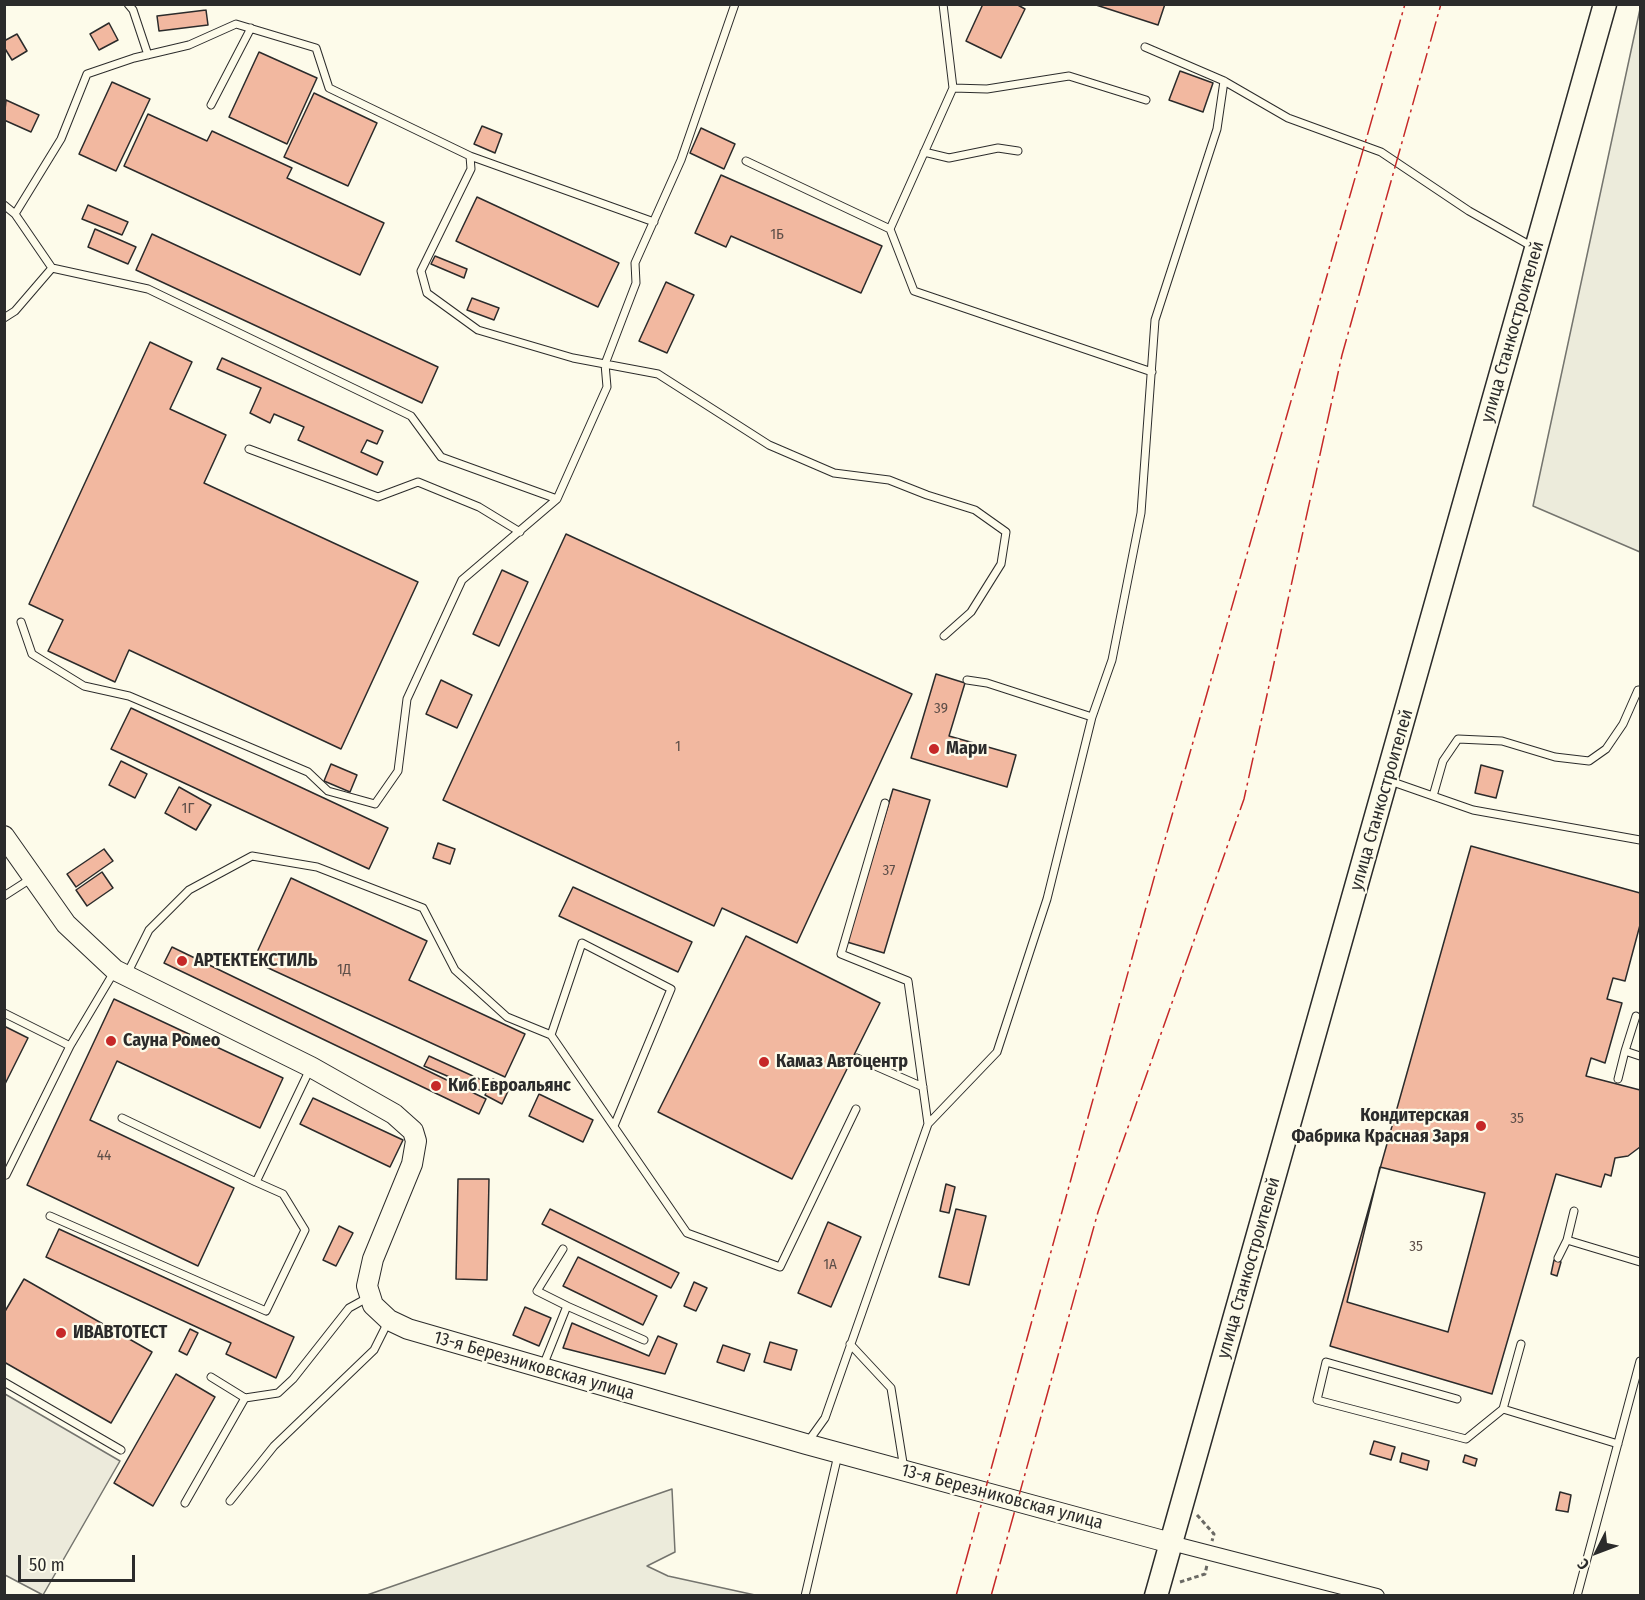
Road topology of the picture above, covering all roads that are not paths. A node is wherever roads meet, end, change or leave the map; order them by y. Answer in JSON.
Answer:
{"nodes":[{"id":1,"x":128,"y":4,"type":"edge"},
{"id":2,"x":735,"y":4,"type":"edge"},
{"id":3,"x":944,"y":4,"type":"edge"},
{"id":4,"x":1605,"y":4,"type":"edge"},
{"id":5,"x":250,"y":28,"type":"junction"},
{"id":6,"x":1145,"y":47,"type":"dead end"},
{"id":7,"x":148,"y":55,"type":"junction"},
{"id":8,"x":1224,"y":81,"type":"junction"},
{"id":9,"x":953,"y":88,"type":"junction"},
{"id":10,"x":1146,"y":100,"type":"dead end"},
{"id":11,"x":211,"y":105,"type":"dead end"},
{"id":12,"x":1018,"y":151,"type":"dead end"},
{"id":13,"x":924,"y":152,"type":"junction"},
{"id":14,"x":470,"y":156,"type":"junction"},
{"id":15,"x":746,"y":161,"type":"dead end"},
{"id":16,"x":4,"y":204,"type":"edge"},
{"id":17,"x":15,"y":214,"type":"junction"},
{"id":18,"x":654,"y":222,"type":"junction"},
{"id":19,"x":890,"y":229,"type":"junction"},
{"id":20,"x":1537,"y":249,"type":"junction"},
{"id":21,"x":52,"y":268,"type":"junction"},
{"id":22,"x":4,"y":318,"type":"edge"},
{"id":23,"x":605,"y":364,"type":"junction"},
{"id":24,"x":1152,"y":372,"type":"junction"},
{"id":25,"x":249,"y":449,"type":"dead end"},
{"id":26,"x":557,"y":500,"type":"junction"},
{"id":27,"x":520,"y":532,"type":"junction"},
{"id":28,"x":21,"y":622,"type":"dead end"},
{"id":29,"x":944,"y":636,"type":"dead end"},
{"id":30,"x":967,"y":680,"type":"dead end"},
{"id":31,"x":1641,"y":690,"type":"edge"},
{"id":32,"x":1092,"y":717,"type":"junction"},
{"id":33,"x":1387,"y":780,"type":"junction"},
{"id":34,"x":1432,"y":796,"type":"junction"},
{"id":35,"x":885,"y":803,"type":"dead end"},
{"id":36,"x":4,"y":836,"type":"edge"},
{"id":37,"x":1641,"y":840,"type":"edge"},
{"id":38,"x":32,"y":878,"type":"junction"},
{"id":39,"x":4,"y":896,"type":"edge"},
{"id":40,"x":121,"y":973,"type":"junction"},
{"id":41,"x":4,"y":1013,"type":"edge"},
{"id":42,"x":1636,"y":1016,"type":"dead end"},
{"id":43,"x":550,"y":1035,"type":"junction"},
{"id":44,"x":70,"y":1046,"type":"junction"},
{"id":45,"x":1625,"y":1051,"type":"junction"},
{"id":46,"x":1641,"y":1056,"type":"edge"},
{"id":47,"x":857,"y":1058,"type":"dead end"},
{"id":48,"x":311,"y":1067,"type":"junction"},
{"id":49,"x":1618,"y":1079,"type":"dead end"},
{"id":50,"x":923,"y":1087,"type":"junction"},
{"id":51,"x":856,"y":1109,"type":"dead end"},
{"id":52,"x":123,"y":1118,"type":"dead end"},
{"id":53,"x":928,"y":1124,"type":"junction"},
{"id":54,"x":614,"y":1126,"type":"junction"},
{"id":55,"x":6,"y":1174,"type":"dead end"},
{"id":56,"x":256,"y":1182,"type":"junction"},
{"id":57,"x":1574,"y":1211,"type":"dead end"},
{"id":58,"x":50,"y":1216,"type":"dead end"},
{"id":59,"x":1567,"y":1240,"type":"junction"},
{"id":60,"x":563,"y":1249,"type":"dead end"},
{"id":61,"x":1558,"y":1258,"type":"dead end"},
{"id":62,"x":1641,"y":1262,"type":"edge"},
{"id":63,"x":369,"y":1297,"type":"junction"},
{"id":64,"x":567,"y":1306,"type":"junction"},
{"id":65,"x":389,"y":1320,"type":"junction"},
{"id":66,"x":644,"y":1340,"type":"dead end"},
{"id":67,"x":850,"y":1344,"type":"junction"},
{"id":68,"x":1521,"y":1344,"type":"dead end"},
{"id":69,"x":1641,"y":1361,"type":"edge"},
{"id":70,"x":542,"y":1369,"type":"junction"},
{"id":71,"x":211,"y":1377,"type":"dead end"},
{"id":72,"x":4,"y":1382,"type":"edge"},
{"id":73,"x":245,"y":1398,"type":"junction"},
{"id":74,"x":1457,"y":1399,"type":"dead end"},
{"id":75,"x":1503,"y":1409,"type":"junction"},
{"id":76,"x":806,"y":1444,"type":"junction"},
{"id":77,"x":1618,"y":1444,"type":"junction"},
{"id":78,"x":122,"y":1450,"type":"dead end"},
{"id":79,"x":839,"y":1453,"type":"junction"},
{"id":80,"x":904,"y":1470,"type":"junction"},
{"id":81,"x":230,"y":1501,"type":"dead end"},
{"id":82,"x":185,"y":1503,"type":"dead end"},
{"id":83,"x":1171,"y":1544,"type":"junction"},
{"id":84,"x":805,"y":1596,"type":"edge"},
{"id":85,"x":1156,"y":1596,"type":"edge"},
{"id":86,"x":1377,"y":1596,"type":"edge"},
{"id":87,"x":1577,"y":1596,"type":"edge"}],
"edges":[{"from":1,"to":7,"type":"lane"},
{"from":2,"to":18,"type":"lane"},
{"from":3,"to":9,"type":"lane"},
{"from":4,"to":20,"type":"main road","name":"улица Станкостроителей"},
{"from":5,"to":7,"type":"lane"},
{"from":5,"to":11,"type":"lane"},
{"from":5,"to":14,"type":"lane"},
{"from":6,"to":8,"type":"lane"},
{"from":7,"to":17,"type":"lane"},
{"from":8,"to":20,"type":"lane"},
{"from":8,"to":24,"type":"lane"},
{"from":9,"to":10,"type":"lane"},
{"from":9,"to":13,"type":"lane"},
{"from":12,"to":13,"type":"lane"},
{"from":13,"to":19,"type":"lane"},
{"from":14,"to":18,"type":"lane"},
{"from":14,"to":23,"type":"lane"},
{"from":15,"to":19,"type":"lane"},
{"from":16,"to":17,"type":"lane"},
{"from":17,"to":21,"type":"lane"},
{"from":18,"to":23,"type":"lane"},
{"from":19,"to":24,"type":"lane"},
{"from":20,"to":33,"type":"main road","name":"улица Станкостроителей"},
{"from":21,"to":22,"type":"lane"},
{"from":21,"to":26,"type":"lane"},
{"from":23,"to":26,"type":"lane"},
{"from":23,"to":29,"type":"lane"},
{"from":24,"to":32,"type":"lane"},
{"from":25,"to":27,"type":"lane"},
{"from":26,"to":27,"type":"lane"},
{"from":27,"to":28,"type":"lane"},
{"from":30,"to":32,"type":"lane"},
{"from":31,"to":34,"type":"lane"},
{"from":32,"to":53,"type":"lane"},
{"from":33,"to":34,"type":"lane"},
{"from":33,"to":83,"type":"main road","name":"улица Станкостроителей"},
{"from":34,"to":37,"type":"lane"},
{"from":35,"to":50,"type":"lane"},
{"from":36,"to":38,"type":"street"},
{"from":38,"to":39,"type":"lane"},
{"from":38,"to":40,"type":"street"},
{"from":40,"to":43,"type":"lane"},
{"from":40,"to":44,"type":"lane"},
{"from":40,"to":48,"type":"street"},
{"from":41,"to":44,"type":"lane"},
{"from":42,"to":45,"type":"lane"},
{"from":43,"to":54,"type":"lane"},
{"from":43,"to":54,"type":"lane"},
{"from":44,"to":55,"type":"lane"},
{"from":45,"to":46,"type":"lane"},
{"from":45,"to":49,"type":"lane"},
{"from":47,"to":50,"type":"lane"},
{"from":48,"to":56,"type":"lane"},
{"from":48,"to":63,"type":"street"},
{"from":50,"to":53,"type":"lane"},
{"from":51,"to":54,"type":"lane"},
{"from":52,"to":56,"type":"lane"},
{"from":53,"to":67,"type":"lane"},
{"from":56,"to":58,"type":"lane"},
{"from":57,"to":59,"type":"lane"},
{"from":59,"to":61,"type":"lane"},
{"from":59,"to":62,"type":"lane"},
{"from":60,"to":64,"type":"lane"},
{"from":63,"to":65,"type":"street","name":"13-я Березниковская улица"},
{"from":63,"to":73,"type":"lane"},
{"from":64,"to":66,"type":"lane"},
{"from":64,"to":70,"type":"lane"},
{"from":65,"to":70,"type":"street","name":"13-я Березниковская улица"},
{"from":65,"to":81,"type":"lane"},
{"from":67,"to":76,"type":"lane"},
{"from":67,"to":80,"type":"lane"},
{"from":68,"to":75,"type":"lane"},
{"from":69,"to":77,"type":"lane"},
{"from":70,"to":76,"type":"street","name":"13-я Березниковская улица"},
{"from":71,"to":73,"type":"lane"},
{"from":72,"to":78,"type":"lane"},
{"from":73,"to":82,"type":"lane"},
{"from":74,"to":75,"type":"lane"},
{"from":75,"to":77,"type":"lane"},
{"from":76,"to":79,"type":"street","name":"13-я Березниковская улица"},
{"from":77,"to":87,"type":"lane"},
{"from":79,"to":80,"type":"street","name":"13-я Березниковская улица"},
{"from":79,"to":84,"type":"lane"},
{"from":80,"to":83,"type":"street","name":"13-я Березниковская улица"},
{"from":83,"to":85,"type":"main road","name":"улица Станкостроителей"},
{"from":83,"to":86,"type":"street","name":"13-я Березниковская улица"}]}
